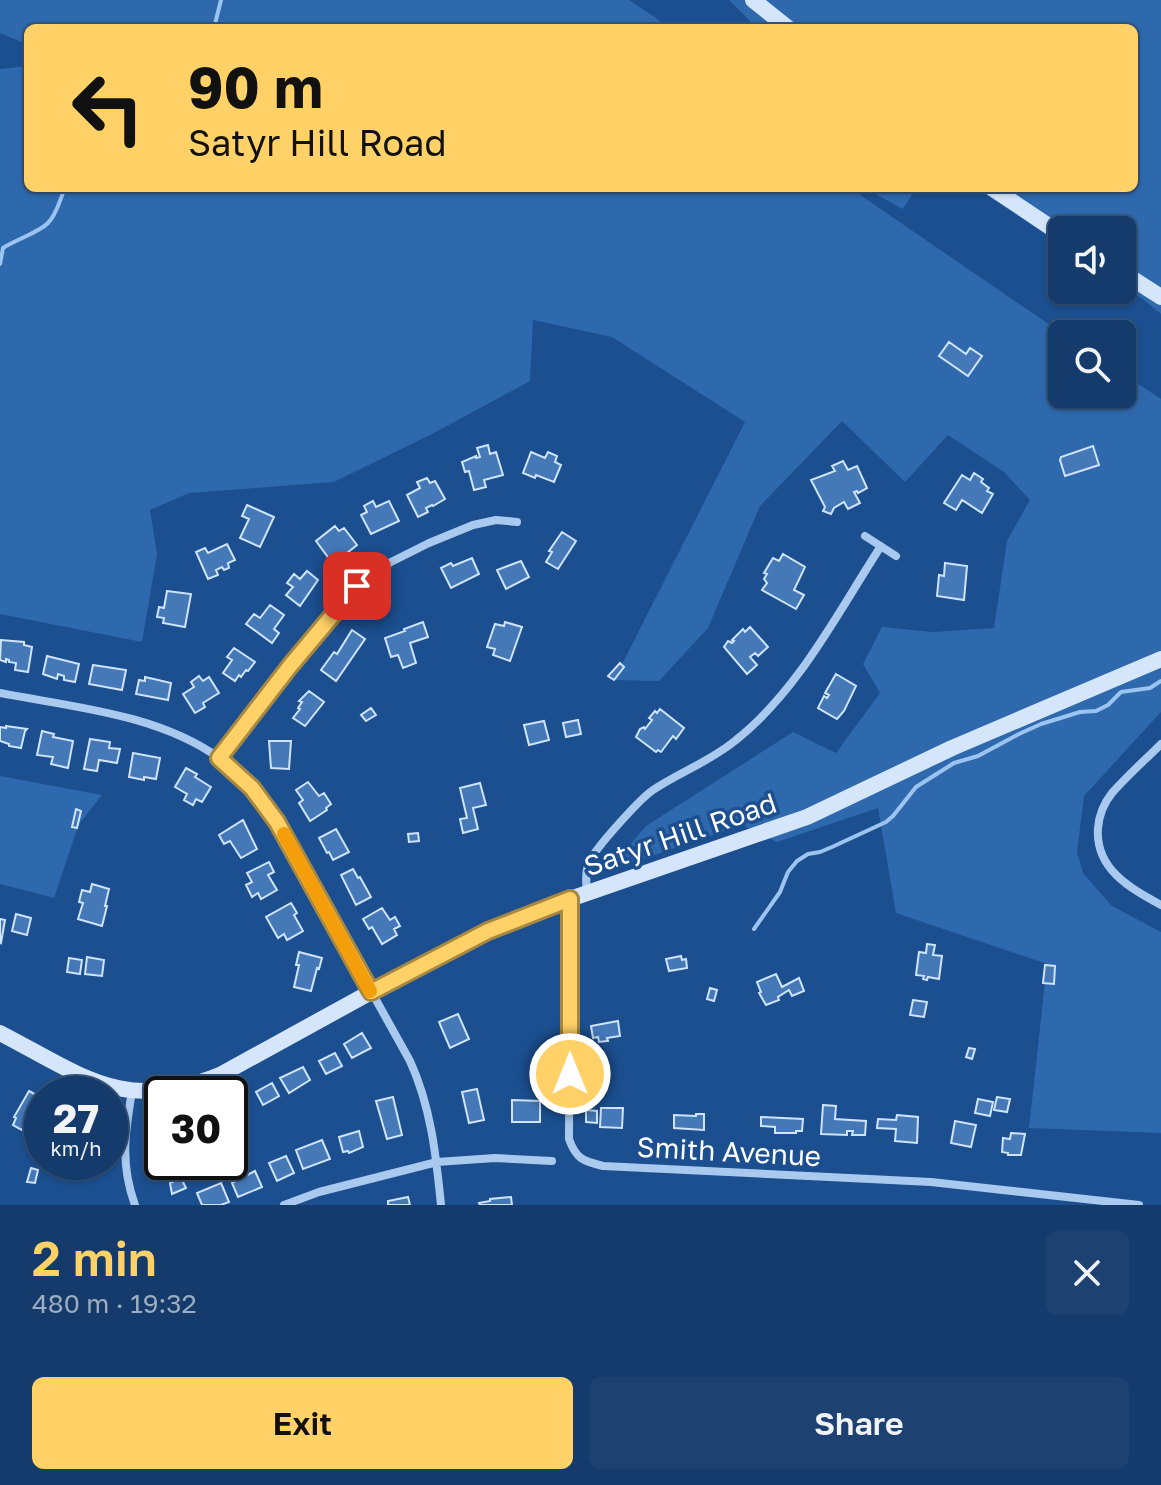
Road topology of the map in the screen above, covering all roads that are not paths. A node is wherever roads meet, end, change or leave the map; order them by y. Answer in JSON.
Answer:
{"nodes":[{"id":1,"x":753,"y":0,"type":"edge"},
{"id":2,"x":783,"y":24,"type":"edge"},
{"id":3,"x":998,"y":192,"type":"edge"},
{"id":4,"x":1048,"y":226,"type":"edge"},
{"id":5,"x":1136,"y":281,"type":"edge"},
{"id":6,"x":1161,"y":297,"type":"edge"},
{"id":7,"x":517,"y":522,"type":"dead end"},
{"id":8,"x":865,"y":536,"type":"dead end"},
{"id":9,"x":881,"y":546,"type":"junction"},
{"id":10,"x":896,"y":556,"type":"dead end"},
{"id":11,"x":1160,"y":659,"type":"edge"},
{"id":12,"x":0,"y":693,"type":"edge"},
{"id":13,"x":1161,"y":744,"type":"edge"},
{"id":14,"x":219,"y":758,"type":"junction"},
{"id":15,"x":587,"y":893,"type":"junction"},
{"id":16,"x":570,"y":899,"type":"junction"},
{"id":17,"x":1161,"y":905,"type":"edge"},
{"id":18,"x":371,"y":992,"type":"junction"},
{"id":19,"x":0,"y":1033,"type":"edge"},
{"id":20,"x":132,"y":1091,"type":"junction"},
{"id":21,"x":552,"y":1161,"type":"dead end"},
{"id":22,"x":437,"y":1162,"type":"junction"},
{"id":23,"x":135,"y":1205,"type":"edge"},
{"id":24,"x":284,"y":1205,"type":"edge"},
{"id":25,"x":441,"y":1205,"type":"edge"},
{"id":26,"x":1139,"y":1205,"type":"edge"}],
"edges":[{"from":1,"to":2,"type":"street"},
{"from":3,"to":4,"type":"street"},
{"from":5,"to":6,"type":"street"},
{"from":7,"to":14,"type":"street"},
{"from":8,"to":9,"type":"street"},
{"from":9,"to":10,"type":"street"},
{"from":9,"to":15,"type":"street"},
{"from":11,"to":15,"type":"street","name":"Satyr Hill Road"},
{"from":12,"to":14,"type":"street"},
{"from":13,"to":17,"type":"street"},
{"from":14,"to":18,"type":"street"},
{"from":15,"to":16,"type":"street","name":"Satyr Hill Road"},
{"from":16,"to":18,"type":"street","name":"Satyr Hill Road"},
{"from":16,"to":26,"type":"street","name":"Smith Avenue"},
{"from":18,"to":20,"type":"street","name":"Satyr Hill Road"},
{"from":18,"to":22,"type":"street"},
{"from":19,"to":20,"type":"street","name":"Satyr Hill Road"},
{"from":20,"to":23,"type":"street"},
{"from":21,"to":22,"type":"street"},
{"from":22,"to":24,"type":"street"},
{"from":22,"to":25,"type":"street"}]}
